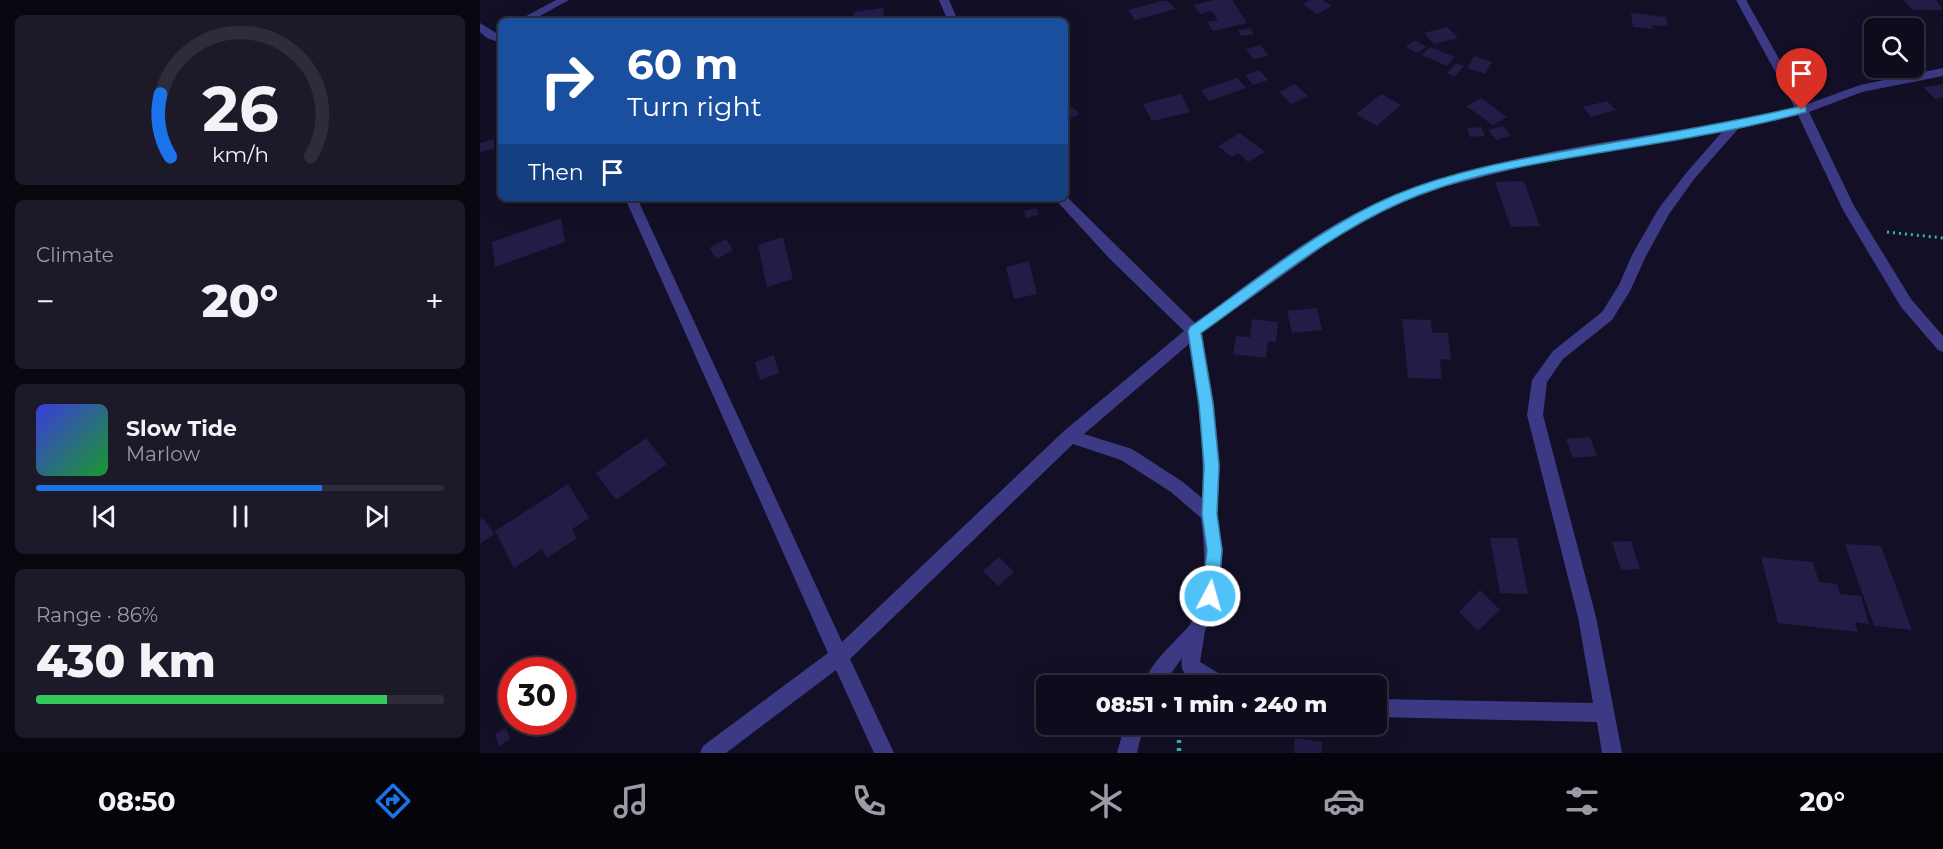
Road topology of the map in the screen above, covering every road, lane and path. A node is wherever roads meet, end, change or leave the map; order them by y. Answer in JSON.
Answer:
{"nodes":[{"id":1,"x":564,"y":0,"type":"edge"},
{"id":2,"x":944,"y":0,"type":"edge"},
{"id":3,"x":1741,"y":0,"type":"edge"},
{"id":4,"x":528,"y":18,"type":"edge"},
{"id":5,"x":952,"y":18,"type":"edge"},
{"id":6,"x":480,"y":26,"type":"edge"},
{"id":7,"x":498,"y":36,"type":"edge"},
{"id":8,"x":480,"y":42,"type":"edge"},
{"id":9,"x":1943,"y":72,"type":"edge"},
{"id":10,"x":1802,"y":110,"type":"junction"},
{"id":11,"x":1734,"y":126,"type":"junction"},
{"id":12,"x":633,"y":201,"type":"edge"},
{"id":13,"x":1063,"y":201,"type":"edge"},
{"id":14,"x":1862,"y":229,"type":"junction"},
{"id":15,"x":1943,"y":238,"type":"edge"},
{"id":16,"x":1194,"y":331,"type":"junction"},
{"id":17,"x":1943,"y":346,"type":"edge"},
{"id":18,"x":1070,"y":436,"type":"junction"},
{"id":19,"x":1209,"y":514,"type":"junction"},
{"id":20,"x":1196,"y":631,"type":"junction"},
{"id":21,"x":840,"y":656,"type":"junction"},
{"id":22,"x":1158,"y":675,"type":"edge"},
{"id":23,"x":1204,"y":675,"type":"edge"},
{"id":24,"x":1387,"y":708,"type":"edge"},
{"id":25,"x":1603,"y":713,"type":"junction"},
{"id":26,"x":1132,"y":735,"type":"edge"},
{"id":27,"x":1179,"y":735,"type":"edge"},
{"id":28,"x":710,"y":753,"type":"edge"},
{"id":29,"x":884,"y":753,"type":"edge"},
{"id":30,"x":1127,"y":753,"type":"edge"},
{"id":31,"x":1179,"y":753,"type":"edge"},
{"id":32,"x":1612,"y":753,"type":"edge"}],
"edges":[{"from":1,"to":4,"type":"street"},
{"from":2,"to":5,"type":"street"},
{"from":3,"to":10,"type":"street"},
{"from":6,"to":7,"type":"street"},
{"from":7,"to":8,"type":"street"},
{"from":9,"to":10,"type":"street"},
{"from":10,"to":11,"type":"street"},
{"from":10,"to":14,"type":"street"},
{"from":11,"to":16,"type":"street"},
{"from":11,"to":25,"type":"street"},
{"from":12,"to":21,"type":"street"},
{"from":13,"to":16,"type":"street"},
{"from":14,"to":15,"type":"path"},
{"from":14,"to":17,"type":"street"},
{"from":16,"to":18,"type":"street"},
{"from":16,"to":19,"type":"street"},
{"from":18,"to":19,"type":"street"},
{"from":18,"to":21,"type":"street"},
{"from":19,"to":20,"type":"street"},
{"from":20,"to":22,"type":"street"},
{"from":20,"to":23,"type":"street"},
{"from":21,"to":28,"type":"street"},
{"from":21,"to":29,"type":"street"},
{"from":24,"to":25,"type":"street"},
{"from":25,"to":32,"type":"street"},
{"from":26,"to":30,"type":"street"},
{"from":27,"to":31,"type":"path"}]}
